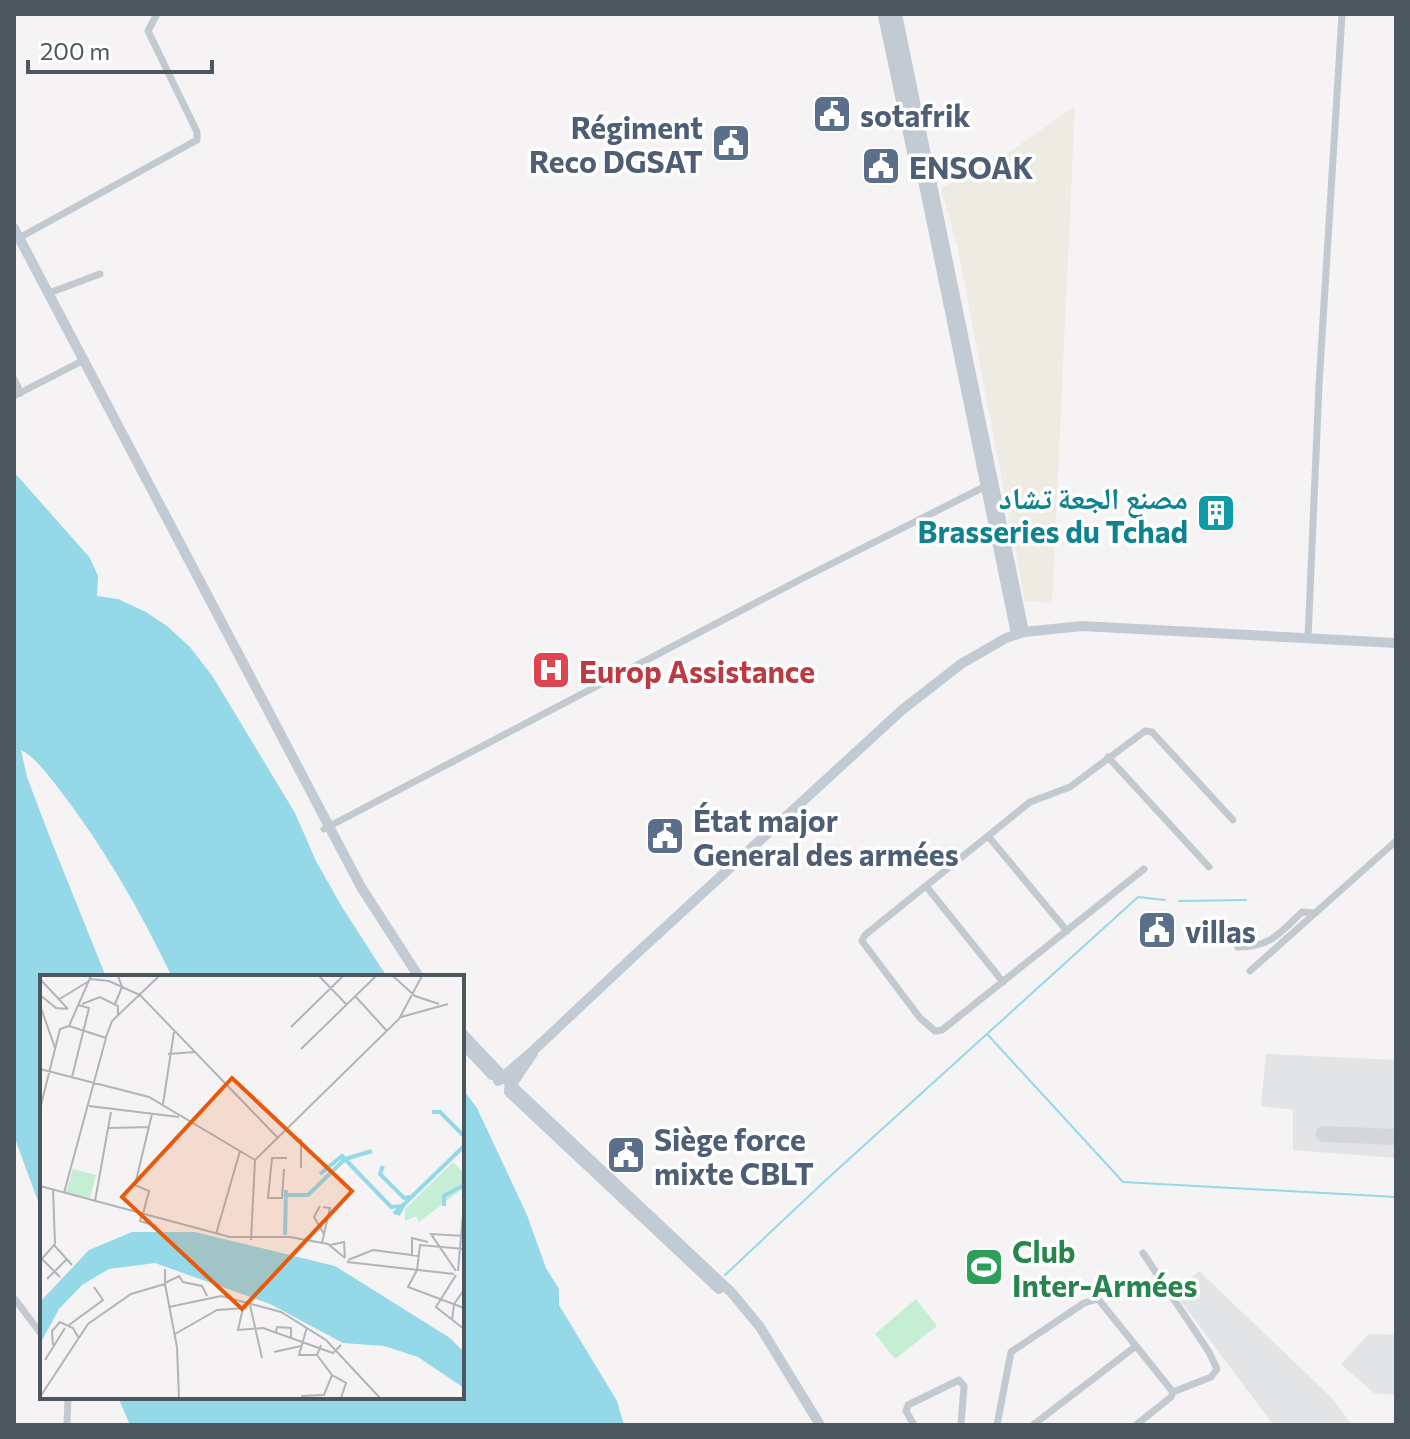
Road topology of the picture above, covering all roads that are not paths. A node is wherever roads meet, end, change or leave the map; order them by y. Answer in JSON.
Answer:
{"nodes":[{"id":1,"x":157,"y":14,"type":"edge"},
{"id":2,"x":881,"y":14,"type":"edge"},
{"id":3,"x":889,"y":14,"type":"edge"},
{"id":4,"x":897,"y":14,"type":"edge"},
{"id":5,"x":1342,"y":14,"type":"edge"},
{"id":6,"x":927,"y":181,"type":"junction"},
{"id":7,"x":16,"y":235,"type":"edge"},
{"id":8,"x":100,"y":274,"type":"dead end"},
{"id":9,"x":49,"y":293,"type":"junction"},
{"id":10,"x":81,"y":362,"type":"junction"},
{"id":11,"x":14,"y":379,"type":"edge"},
{"id":12,"x":18,"y":394,"type":"edge"},
{"id":13,"x":991,"y":484,"type":"junction"},
{"id":14,"x":1018,"y":620,"type":"junction"},
{"id":15,"x":1037,"y":630,"type":"junction"},
{"id":16,"x":1015,"y":634,"type":"junction"},
{"id":17,"x":1308,"y":639,"type":"junction"},
{"id":18,"x":1396,"y":643,"type":"edge"},
{"id":19,"x":1108,"y":757,"type":"junction"},
{"id":20,"x":1233,"y":820,"type":"dead end"},
{"id":21,"x":327,"y":828,"type":"junction"},
{"id":22,"x":988,"y":836,"type":"junction"},
{"id":23,"x":1396,"y":841,"type":"edge"},
{"id":24,"x":1209,"y":867,"type":"dead end"},
{"id":25,"x":1144,"y":869,"type":"dead end"},
{"id":26,"x":926,"y":886,"type":"junction"},
{"id":27,"x":1315,"y":913,"type":"junction"},
{"id":28,"x":1067,"y":931,"type":"junction"},
{"id":29,"x":1238,"y":947,"type":"dead end"},
{"id":30,"x":1250,"y":971,"type":"dead end"},
{"id":31,"x":411,"y":975,"type":"edge"},
{"id":32,"x":418,"y":975,"type":"edge"},
{"id":33,"x":1003,"y":982,"type":"junction"},
{"id":34,"x":464,"y":1035,"type":"edge"},
{"id":35,"x":464,"y":1045,"type":"edge"},
{"id":36,"x":488,"y":1062,"type":"junction"},
{"id":37,"x":523,"y":1064,"type":"junction"},
{"id":38,"x":500,"y":1078,"type":"junction"},
{"id":39,"x":510,"y":1088,"type":"junction"},
{"id":40,"x":524,"y":1097,"type":"junction"},
{"id":41,"x":1143,"y":1253,"type":"dead end"},
{"id":42,"x":14,"y":1298,"type":"edge"},
{"id":43,"x":40,"y":1332,"type":"edge"},
{"id":44,"x":1136,"y":1346,"type":"junction"},
{"id":45,"x":1173,"y":1392,"type":"junction"},
{"id":46,"x":68,"y":1399,"type":"edge"},
{"id":47,"x":1044,"y":1422,"type":"edge"},
{"id":48,"x":67,"y":1425,"type":"edge"},
{"id":49,"x":812,"y":1425,"type":"edge"},
{"id":50,"x":820,"y":1425,"type":"edge"},
{"id":51,"x":914,"y":1425,"type":"edge"},
{"id":52,"x":961,"y":1425,"type":"edge"},
{"id":53,"x":997,"y":1425,"type":"edge"},
{"id":54,"x":1033,"y":1425,"type":"edge"},
{"id":55,"x":1136,"y":1425,"type":"edge"}],
"edges":[{"from":1,"to":7,"type":"street"},
{"from":2,"to":6,"type":"street"},
{"from":3,"to":6,"type":"main road"},
{"from":4,"to":6,"type":"main road"},
{"from":5,"to":17,"type":"street"},
{"from":6,"to":13,"type":"main road"},
{"from":7,"to":9,"type":"main road"},
{"from":7,"to":10,"type":"main road"},
{"from":8,"to":9,"type":"street"},
{"from":9,"to":10,"type":"main road"},
{"from":10,"to":12,"type":"street"},
{"from":10,"to":21,"type":"main road"},
{"from":11,"to":12,"type":"street"},
{"from":13,"to":14,"type":"main road"},
{"from":13,"to":21,"type":"street"},
{"from":14,"to":15,"type":"main road"},
{"from":14,"to":16,"type":"main road"},
{"from":14,"to":16,"type":"main road"},
{"from":15,"to":16,"type":"main road"},
{"from":15,"to":17,"type":"main road"},
{"from":16,"to":37,"type":"main road"},
{"from":17,"to":18,"type":"main road"},
{"from":19,"to":20,"type":"street"},
{"from":19,"to":22,"type":"street"},
{"from":19,"to":24,"type":"street"},
{"from":21,"to":31,"type":"main road"},
{"from":21,"to":32,"type":"main road"},
{"from":22,"to":26,"type":"street"},
{"from":22,"to":28,"type":"street"},
{"from":23,"to":27,"type":"street"},
{"from":25,"to":28,"type":"street"},
{"from":26,"to":33,"type":"street"},
{"from":26,"to":33,"type":"street"},
{"from":27,"to":29,"type":"street"},
{"from":27,"to":30,"type":"street"},
{"from":28,"to":33,"type":"street"},
{"from":34,"to":36,"type":"main road"},
{"from":35,"to":38,"type":"main road"},
{"from":36,"to":37,"type":"main road"},
{"from":36,"to":38,"type":"main road"},
{"from":37,"to":38,"type":"main road"},
{"from":37,"to":39,"type":"main road"},
{"from":37,"to":40,"type":"main road"},
{"from":38,"to":39,"type":"main road"},
{"from":39,"to":40,"type":"main road"},
{"from":39,"to":49,"type":"main road"},
{"from":40,"to":50,"type":"main road"},
{"from":41,"to":45,"type":"street"},
{"from":42,"to":43,"type":"street"},
{"from":44,"to":45,"type":"street"},
{"from":44,"to":47,"type":"street"},
{"from":44,"to":53,"type":"street"},
{"from":45,"to":55,"type":"street"},
{"from":46,"to":48,"type":"street"},
{"from":47,"to":54,"type":"street"},
{"from":51,"to":52,"type":"street"}]}
